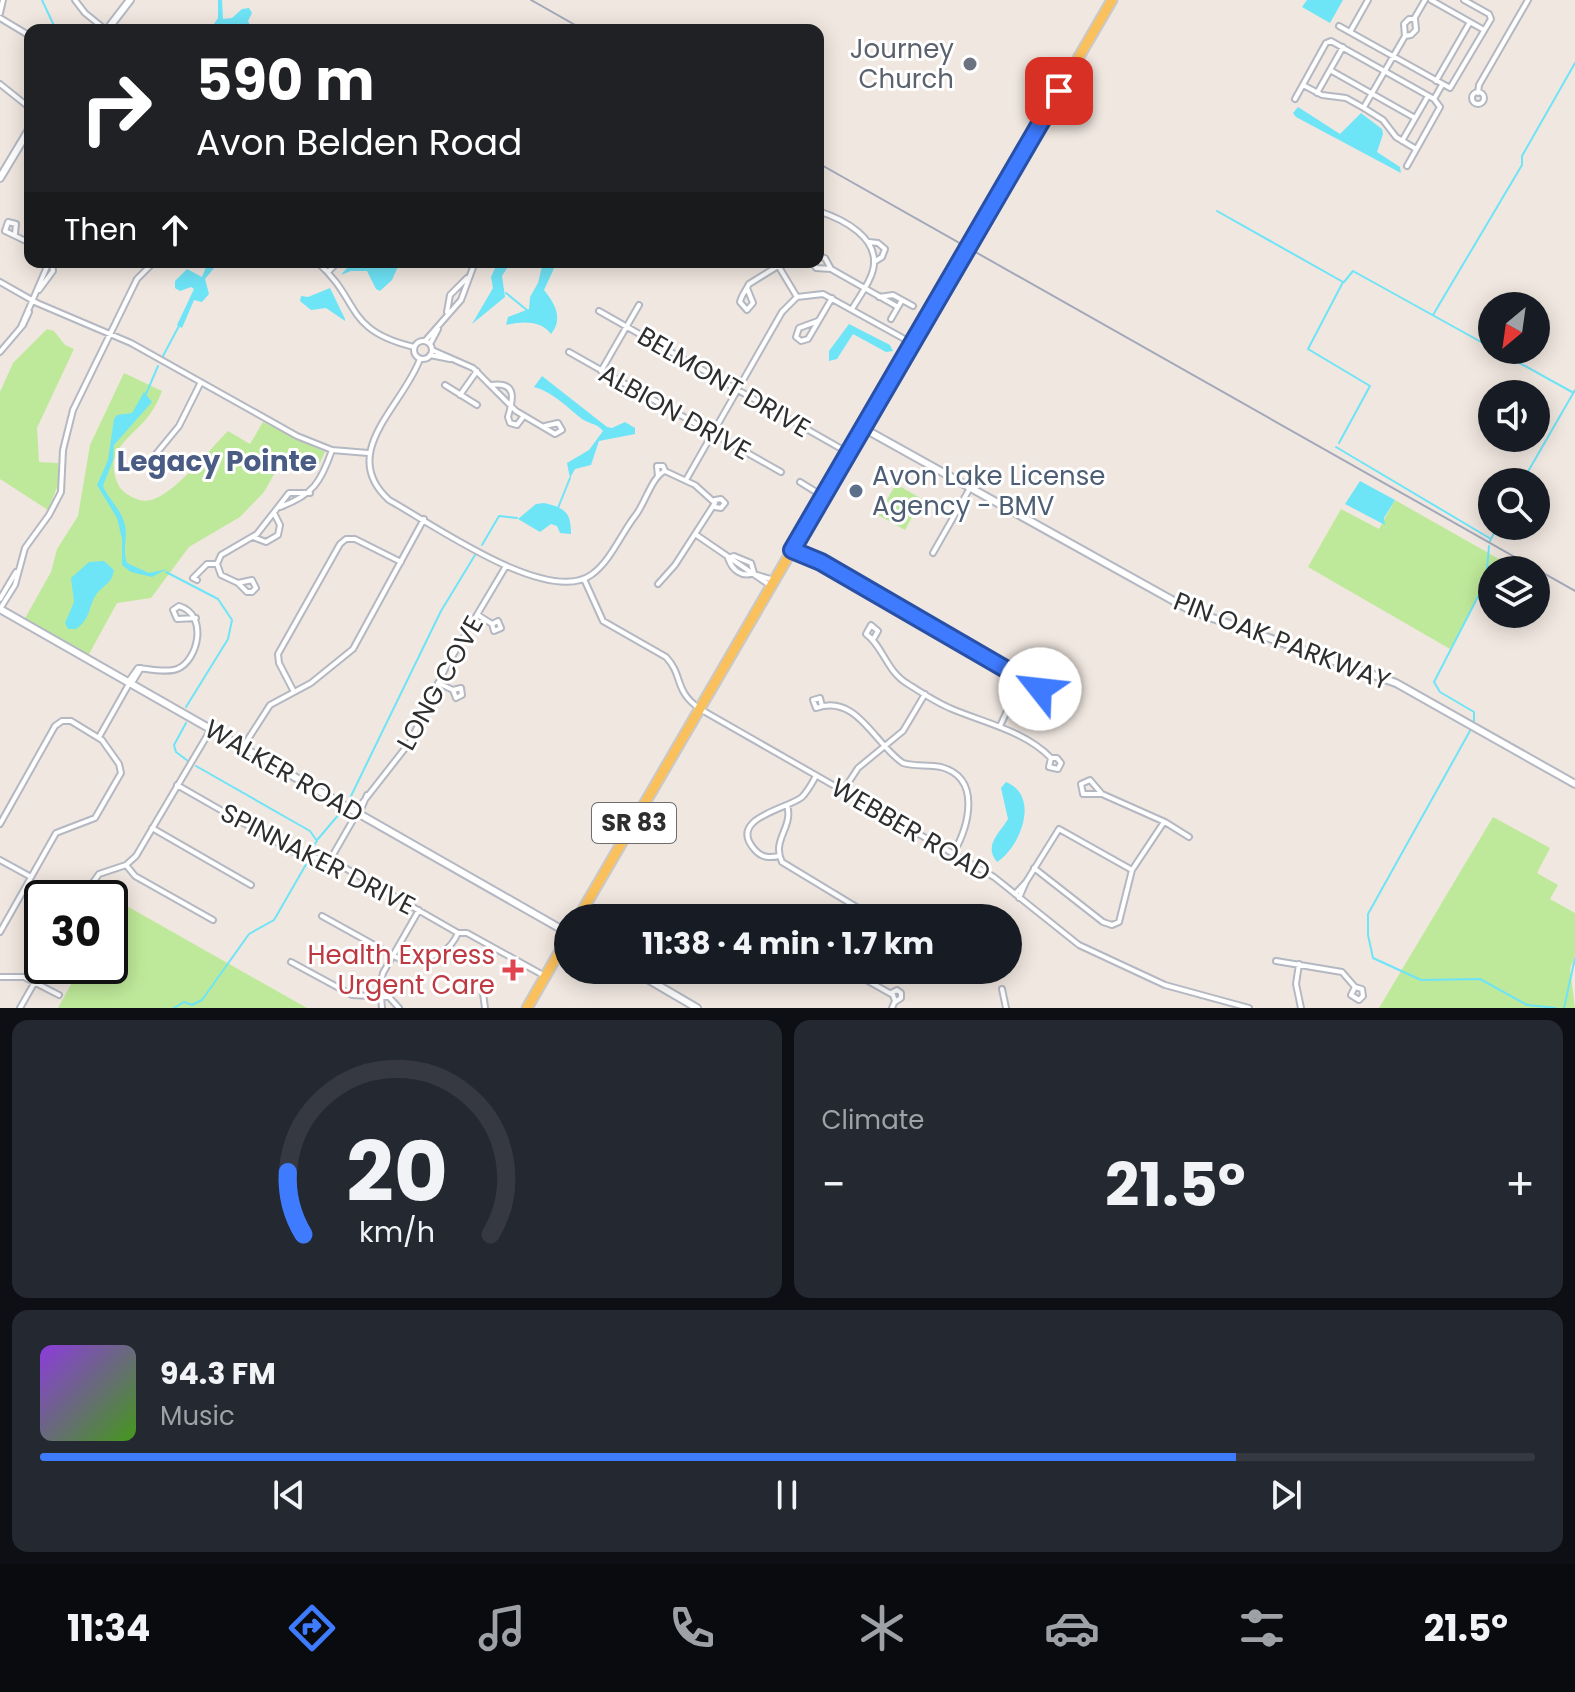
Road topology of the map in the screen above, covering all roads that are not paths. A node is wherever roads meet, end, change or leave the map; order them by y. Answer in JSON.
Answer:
{"nodes":[{"id":1,"x":3,"y":0,"type":"edge"},
{"id":2,"x":75,"y":0,"type":"edge"},
{"id":3,"x":130,"y":0,"type":"edge"},
{"id":4,"x":1112,"y":0,"type":"edge"},
{"id":5,"x":1368,"y":0,"type":"edge"},
{"id":6,"x":1428,"y":0,"type":"edge"},
{"id":7,"x":1464,"y":0,"type":"edge"},
{"id":8,"x":1528,"y":0,"type":"edge"},
{"id":9,"x":0,"y":16,"type":"edge"},
{"id":10,"x":1414,"y":19,"type":"junction"},
{"id":11,"x":1470,"y":22,"type":"junction"},
{"id":12,"x":99,"y":24,"type":"edge"},
{"id":13,"x":111,"y":24,"type":"edge"},
{"id":14,"x":1339,"y":26,"type":"dead end"},
{"id":15,"x":1484,"y":30,"type":"junction"},
{"id":16,"x":24,"y":32,"type":"edge"},
{"id":17,"x":1350,"y":32,"type":"junction"},
{"id":18,"x":1405,"y":36,"type":"junction"},
{"id":19,"x":1343,"y":47,"type":"junction"},
{"id":20,"x":1393,"y":57,"type":"junction"},
{"id":21,"x":1330,"y":70,"type":"junction"},
{"id":22,"x":1385,"y":71,"type":"junction"},
{"id":23,"x":1436,"y":81,"type":"junction"},
{"id":24,"x":0,"y":84,"type":"edge"},
{"id":25,"x":1303,"y":85,"type":"junction"},
{"id":26,"x":1442,"y":85,"type":"junction"},
{"id":27,"x":1317,"y":93,"type":"junction"},
{"id":28,"x":1478,"y":93,"type":"dead end"},
{"id":29,"x":1372,"y":94,"type":"junction"},
{"id":30,"x":1428,"y":96,"type":"junction"},
{"id":31,"x":1295,"y":99,"type":"dead end"},
{"id":32,"x":1434,"y":99,"type":"junction"},
{"id":33,"x":24,"y":103,"type":"edge"},
{"id":34,"x":1364,"y":108,"type":"junction"},
{"id":35,"x":1415,"y":118,"type":"junction"},
{"id":36,"x":24,"y":138,"type":"edge"},
{"id":37,"x":1402,"y":141,"type":"junction"},
{"id":38,"x":1416,"y":149,"type":"junction"},
{"id":39,"x":1407,"y":166,"type":"dead end"},
{"id":40,"x":0,"y":178,"type":"edge"},
{"id":41,"x":824,"y":214,"type":"edge"},
{"id":42,"x":15,"y":234,"type":"dead end"},
{"id":43,"x":24,"y":239,"type":"edge"},
{"id":44,"x":869,"y":242,"type":"junction"},
{"id":45,"x":824,"y":258,"type":"edge"},
{"id":46,"x":874,"y":262,"type":"junction"},
{"id":47,"x":44,"y":268,"type":"edge"},
{"id":48,"x":52,"y":268,"type":"edge"},
{"id":49,"x":148,"y":268,"type":"edge"},
{"id":50,"x":324,"y":268,"type":"edge"},
{"id":51,"x":332,"y":268,"type":"edge"},
{"id":52,"x":472,"y":268,"type":"edge"},
{"id":53,"x":771,"y":268,"type":"edge"},
{"id":54,"x":779,"y":268,"type":"edge"},
{"id":55,"x":816,"y":268,"type":"edge"},
{"id":56,"x":831,"y":269,"type":"junction"},
{"id":57,"x":328,"y":272,"type":"junction"},
{"id":58,"x":467,"y":278,"type":"junction"},
{"id":59,"x":0,"y":282,"type":"edge"},
{"id":60,"x":43,"y":282,"type":"junction"},
{"id":61,"x":747,"y":288,"type":"junction"},
{"id":62,"x":864,"y":288,"type":"junction"},
{"id":63,"x":797,"y":297,"type":"junction"},
{"id":64,"x":879,"y":297,"type":"junction"},
{"id":65,"x":832,"y":298,"type":"junction"},
{"id":66,"x":902,"y":300,"type":"junction"},
{"id":67,"x":33,"y":301,"type":"junction"},
{"id":68,"x":639,"y":305,"type":"dead end"},
{"id":69,"x":913,"y":306,"type":"dead end"},
{"id":70,"x":898,"y":307,"type":"junction"},
{"id":71,"x":852,"y":309,"type":"junction"},
{"id":72,"x":599,"y":311,"type":"dead end"},
{"id":73,"x":447,"y":313,"type":"junction"},
{"id":74,"x":891,"y":319,"type":"dead end"},
{"id":75,"x":818,"y":321,"type":"junction"},
{"id":76,"x":626,"y":326,"type":"junction"},
{"id":77,"x":110,"y":333,"type":"junction"},
{"id":78,"x":428,"y":342,"type":"junction"},
{"id":79,"x":912,"y":343,"type":"junction"},
{"id":80,"x":414,"y":347,"type":"junction"},
{"id":81,"x":0,"y":352,"type":"edge"},
{"id":82,"x":569,"y":352,"type":"dead end"},
{"id":83,"x":431,"y":353,"type":"junction"},
{"id":84,"x":420,"y":359,"type":"junction"},
{"id":85,"x":477,"y":371,"type":"junction"},
{"id":86,"x":601,"y":371,"type":"junction"},
{"id":87,"x":201,"y":383,"type":"junction"},
{"id":88,"x":445,"y":385,"type":"dead end"},
{"id":89,"x":491,"y":385,"type":"junction"},
{"id":90,"x":738,"y":389,"type":"junction"},
{"id":91,"x":460,"y":395,"type":"junction"},
{"id":92,"x":477,"y":405,"type":"dead end"},
{"id":93,"x":512,"y":407,"type":"junction"},
{"id":94,"x":523,"y":417,"type":"junction"},
{"id":95,"x":545,"y":426,"type":"dead end"},
{"id":96,"x":863,"y":428,"type":"junction"},
{"id":97,"x":713,"y":433,"type":"junction"},
{"id":98,"x":332,"y":450,"type":"junction"},
{"id":99,"x":849,"y":452,"type":"junction"},
{"id":100,"x":369,"y":453,"type":"junction"},
{"id":101,"x":151,"y":460,"type":"dead end"},
{"id":102,"x":781,"y":472,"type":"dead end"},
{"id":103,"x":686,"y":480,"type":"junction"},
{"id":104,"x":800,"y":482,"type":"dead end"},
{"id":105,"x":970,"y":488,"type":"junction"},
{"id":106,"x":310,"y":493,"type":"junction"},
{"id":107,"x":823,"y":496,"type":"junction"},
{"id":108,"x":279,"y":507,"type":"junction"},
{"id":109,"x":274,"y":513,"type":"junction"},
{"id":110,"x":424,"y":519,"type":"junction"},
{"id":111,"x":695,"y":534,"type":"junction"},
{"id":112,"x":253,"y":537,"type":"junction"},
{"id":113,"x":792,"y":550,"type":"junction"},
{"id":114,"x":933,"y":553,"type":"dead end"},
{"id":115,"x":401,"y":562,"type":"junction"},
{"id":116,"x":217,"y":564,"type":"junction"},
{"id":117,"x":506,"y":566,"type":"junction"},
{"id":118,"x":17,"y":570,"type":"junction"},
{"id":119,"x":584,"y":579,"type":"junction"},
{"id":120,"x":197,"y":580,"type":"dead end"},
{"id":121,"x":238,"y":583,"type":"dead end"},
{"id":122,"x":773,"y":583,"type":"junction"},
{"id":123,"x":658,"y":584,"type":"dead end"},
{"id":124,"x":0,"y":599,"type":"edge"},
{"id":125,"x":0,"y":609,"type":"edge"},
{"id":126,"x":478,"y":615,"type":"junction"},
{"id":127,"x":196,"y":618,"type":"junction"},
{"id":128,"x":492,"y":624,"type":"dead end"},
{"id":129,"x":874,"y":638,"type":"dead end"},
{"id":130,"x":1022,"y":679,"type":"junction"},
{"id":131,"x":130,"y":683,"type":"junction"},
{"id":132,"x":438,"y":683,"type":"junction"},
{"id":133,"x":453,"y":690,"type":"dead end"},
{"id":134,"x":1045,"y":690,"type":"dead end"},
{"id":135,"x":294,"y":692,"type":"junction"},
{"id":136,"x":925,"y":694,"type":"junction"},
{"id":137,"x":822,"y":706,"type":"dead end"},
{"id":138,"x":700,"y":709,"type":"junction"},
{"id":139,"x":1000,"y":726,"type":"junction"},
{"id":140,"x":211,"y":729,"type":"junction"},
{"id":141,"x":99,"y":737,"type":"junction"},
{"id":142,"x":886,"y":746,"type":"junction"},
{"id":143,"x":243,"y":747,"type":"junction"},
{"id":144,"x":1051,"y":758,"type":"dead end"},
{"id":145,"x":816,"y":775,"type":"junction"},
{"id":146,"x":1575,"y":784,"type":"edge"},
{"id":147,"x":177,"y":785,"type":"junction"},
{"id":148,"x":843,"y":791,"type":"junction"},
{"id":149,"x":1102,"y":794,"type":"junction"},
{"id":150,"x":787,"y":805,"type":"junction"},
{"id":151,"x":357,"y":813,"type":"junction"},
{"id":152,"x":1165,"y":822,"type":"junction"},
{"id":153,"x":0,"y":824,"type":"edge"},
{"id":154,"x":152,"y":828,"type":"junction"},
{"id":155,"x":1189,"y":837,"type":"dead end"},
{"id":156,"x":953,"y":854,"type":"junction"},
{"id":157,"x":779,"y":856,"type":"junction"},
{"id":158,"x":0,"y":860,"type":"edge"},
{"id":159,"x":330,"y":860,"type":"junction"},
{"id":160,"x":126,"y":865,"type":"junction"},
{"id":161,"x":1034,"y":868,"type":"junction"},
{"id":162,"x":1132,"y":870,"type":"junction"},
{"id":163,"x":31,"y":877,"type":"junction"},
{"id":164,"x":95,"y":880,"type":"edge"},
{"id":165,"x":251,"y":885,"type":"dead end"},
{"id":166,"x":1017,"y":896,"type":"junction"},
{"id":167,"x":586,"y":904,"type":"edge"},
{"id":168,"x":851,"y":904,"type":"edge"},
{"id":169,"x":419,"y":910,"type":"junction"},
{"id":170,"x":322,"y":916,"type":"dead end"},
{"id":171,"x":213,"y":920,"type":"dead end"},
{"id":172,"x":554,"y":927,"type":"edge"},
{"id":173,"x":0,"y":932,"type":"edge"},
{"id":174,"x":458,"y":933,"type":"junction"},
{"id":175,"x":392,"y":956,"type":"junction"},
{"id":176,"x":554,"y":961,"type":"edge"},
{"id":177,"x":1276,"y":961,"type":"dead end"},
{"id":178,"x":291,"y":962,"type":"dead end"},
{"id":179,"x":1299,"y":964,"type":"junction"},
{"id":180,"x":0,"y":977,"type":"edge"},
{"id":181,"x":545,"y":977,"type":"junction"},
{"id":182,"x":24,"y":978,"type":"edge"},
{"id":183,"x":490,"y":981,"type":"dead end"},
{"id":184,"x":34,"y":984,"type":"edge"},
{"id":185,"x":39,"y":984,"type":"edge"},
{"id":186,"x":656,"y":984,"type":"edge"},
{"id":187,"x":875,"y":984,"type":"edge"},
{"id":188,"x":1355,"y":987,"type":"dead end"},
{"id":189,"x":1002,"y":989,"type":"dead end"},
{"id":190,"x":59,"y":995,"type":"dead end"},
{"id":191,"x":381,"y":997,"type":"junction"},
{"id":192,"x":1299,"y":1006,"type":"edge"},
{"id":193,"x":20,"y":1008,"type":"edge"},
{"id":194,"x":382,"y":1008,"type":"edge"},
{"id":195,"x":399,"y":1008,"type":"edge"},
{"id":196,"x":485,"y":1008,"type":"edge"},
{"id":197,"x":527,"y":1008,"type":"edge"},
{"id":198,"x":697,"y":1008,"type":"edge"},
{"id":199,"x":892,"y":1008,"type":"edge"},
{"id":200,"x":1006,"y":1008,"type":"edge"},
{"id":201,"x":1249,"y":1008,"type":"edge"}],
"edges":[{"from":1,"to":9,"type":"street"},
{"from":2,"to":12,"type":"street"},
{"from":3,"to":13,"type":"street"},
{"from":4,"to":79,"type":"main road","number":"SR 83"},
{"from":5,"to":17,"type":"street"},
{"from":6,"to":10,"type":"street"},
{"from":6,"to":11,"type":"street"},
{"from":7,"to":15,"type":"street"},
{"from":8,"to":28,"type":"street"},
{"from":9,"to":16,"type":"street"},
{"from":10,"to":18,"type":"street"},
{"from":10,"to":18,"type":"street"},
{"from":11,"to":15,"type":"street"},
{"from":11,"to":23,"type":"street"},
{"from":14,"to":17,"type":"street"},
{"from":15,"to":26,"type":"street"},
{"from":17,"to":20,"type":"street"},
{"from":18,"to":20,"type":"street"},
{"from":19,"to":21,"type":"street"},
{"from":19,"to":22,"type":"street"},
{"from":19,"to":25,"type":"street"},
{"from":20,"to":22,"type":"street"},
{"from":20,"to":23,"type":"street"},
{"from":21,"to":27,"type":"street"},
{"from":21,"to":29,"type":"street"},
{"from":22,"to":29,"type":"street"},
{"from":22,"to":30,"type":"street"},
{"from":23,"to":26,"type":"street"},
{"from":24,"to":33,"type":"street"},
{"from":25,"to":27,"type":"street"},
{"from":25,"to":31,"type":"street"},
{"from":26,"to":32,"type":"street"},
{"from":27,"to":34,"type":"street"},
{"from":29,"to":34,"type":"street"},
{"from":29,"to":35,"type":"street"},
{"from":30,"to":32,"type":"street"},
{"from":30,"to":35,"type":"street"},
{"from":32,"to":38,"type":"street"},
{"from":34,"to":37,"type":"street"},
{"from":35,"to":37,"type":"street"},
{"from":36,"to":40,"type":"street"},
{"from":37,"to":38,"type":"street"},
{"from":38,"to":39,"type":"street"},
{"from":41,"to":44,"type":"street"},
{"from":42,"to":43,"type":"street"},
{"from":44,"to":46,"type":"street"},
{"from":44,"to":46,"type":"street"},
{"from":45,"to":56,"type":"street"},
{"from":46,"to":62,"type":"street"},
{"from":47,"to":60,"type":"street"},
{"from":48,"to":60,"type":"street"},
{"from":49,"to":77,"type":"street"},
{"from":50,"to":57,"type":"street"},
{"from":51,"to":57,"type":"street"},
{"from":52,"to":58,"type":"street"},
{"from":53,"to":61,"type":"street"},
{"from":54,"to":63,"type":"street"},
{"from":55,"to":56,"type":"street"},
{"from":56,"to":62,"type":"street"},
{"from":57,"to":80,"type":"street"},
{"from":58,"to":73,"type":"street"},
{"from":58,"to":73,"type":"street"},
{"from":59,"to":67,"type":"street"},
{"from":60,"to":67,"type":"street"},
{"from":61,"to":61,"type":"street"},
{"from":62,"to":64,"type":"street"},
{"from":62,"to":71,"type":"street"},
{"from":63,"to":65,"type":"street"},
{"from":63,"to":90,"type":"street"},
{"from":64,"to":66,"type":"street"},
{"from":64,"to":70,"type":"street"},
{"from":65,"to":71,"type":"street"},
{"from":65,"to":75,"type":"street"},
{"from":66,"to":69,"type":"street"},
{"from":66,"to":70,"type":"street"},
{"from":67,"to":77,"type":"street"},
{"from":67,"to":81,"type":"street"},
{"from":68,"to":76,"type":"street"},
{"from":70,"to":74,"type":"street"},
{"from":71,"to":79,"type":"street"},
{"from":72,"to":76,"type":"street","name":"BELMONT DRIVE"},
{"from":73,"to":78,"type":"street"},
{"from":75,"to":75,"type":"street"},
{"from":76,"to":86,"type":"street"},
{"from":76,"to":90,"type":"street","name":"BELMONT DRIVE"},
{"from":77,"to":87,"type":"street"},
{"from":77,"to":118,"type":"street"},
{"from":78,"to":80,"type":"street"},
{"from":78,"to":83,"type":"street"},
{"from":79,"to":96,"type":"main road","number":"SR 83"},
{"from":80,"to":84,"type":"street"},
{"from":82,"to":86,"type":"street","name":"ALBION DRIVE"},
{"from":83,"to":84,"type":"street"},
{"from":83,"to":85,"type":"street"},
{"from":84,"to":100,"type":"street"},
{"from":85,"to":89,"type":"street"},
{"from":85,"to":91,"type":"street"},
{"from":86,"to":97,"type":"street","name":"ALBION DRIVE"},
{"from":87,"to":98,"type":"street"},
{"from":87,"to":101,"type":"street"},
{"from":88,"to":91,"type":"street"},
{"from":89,"to":93,"type":"street"},
{"from":89,"to":93,"type":"street"},
{"from":90,"to":97,"type":"street"},
{"from":90,"to":99,"type":"street","name":"BELMONT DRIVE"},
{"from":91,"to":92,"type":"street"},
{"from":93,"to":94,"type":"street"},
{"from":93,"to":94,"type":"street"},
{"from":94,"to":95,"type":"street"},
{"from":96,"to":99,"type":"main road","number":"SR 83"},
{"from":96,"to":105,"type":"street","name":"PIN OAK PARKWAY"},
{"from":97,"to":102,"type":"street","name":"ALBION DRIVE"},
{"from":97,"to":103,"type":"street"},
{"from":98,"to":100,"type":"street"},
{"from":98,"to":106,"type":"street"},
{"from":99,"to":107,"type":"main road","number":"SR 83"},
{"from":100,"to":110,"type":"street"},
{"from":103,"to":111,"type":"street"},
{"from":103,"to":119,"type":"street"},
{"from":104,"to":107,"type":"street"},
{"from":105,"to":114,"type":"street"},
{"from":105,"to":146,"type":"street","name":"PIN OAK PARKWAY"},
{"from":106,"to":108,"type":"street"},
{"from":106,"to":108,"type":"street"},
{"from":107,"to":113,"type":"main road","number":"SR 83"},
{"from":108,"to":109,"type":"street"},
{"from":109,"to":112,"type":"street"},
{"from":109,"to":112,"type":"street"},
{"from":110,"to":115,"type":"street"},
{"from":110,"to":117,"type":"street"},
{"from":111,"to":122,"type":"street"},
{"from":111,"to":123,"type":"street"},
{"from":112,"to":116,"type":"street"},
{"from":113,"to":122,"type":"main road","number":"SR 83"},
{"from":113,"to":130,"type":"street"},
{"from":115,"to":135,"type":"street"},
{"from":115,"to":135,"type":"street"},
{"from":116,"to":120,"type":"street"},
{"from":116,"to":121,"type":"street"},
{"from":117,"to":119,"type":"street"},
{"from":117,"to":126,"type":"street","name":"LONG COVE"},
{"from":118,"to":124,"type":"street"},
{"from":118,"to":125,"type":"street"},
{"from":119,"to":138,"type":"street"},
{"from":122,"to":138,"type":"main road","number":"SR 83"},
{"from":125,"to":131,"type":"street","name":"WALKER ROAD"},
{"from":126,"to":128,"type":"street"},
{"from":126,"to":132,"type":"street","name":"LONG COVE"},
{"from":127,"to":127,"type":"street"},
{"from":127,"to":131,"type":"street"},
{"from":129,"to":136,"type":"street"},
{"from":130,"to":134,"type":"street"},
{"from":130,"to":139,"type":"street"},
{"from":131,"to":140,"type":"street","name":"WALKER ROAD"},
{"from":131,"to":141,"type":"street"},
{"from":132,"to":133,"type":"street"},
{"from":132,"to":151,"type":"street","name":"LONG COVE"},
{"from":135,"to":143,"type":"street"},
{"from":136,"to":139,"type":"street"},
{"from":136,"to":142,"type":"street"},
{"from":137,"to":142,"type":"street"},
{"from":138,"to":145,"type":"street","name":"WEBBER ROAD"},
{"from":138,"to":167,"type":"main road","number":"SR 83"},
{"from":139,"to":144,"type":"street"},
{"from":140,"to":143,"type":"street","name":"WALKER ROAD"},
{"from":140,"to":147,"type":"street"},
{"from":141,"to":153,"type":"street"},
{"from":141,"to":163,"type":"street"},
{"from":142,"to":148,"type":"street"},
{"from":142,"to":156,"type":"street"},
{"from":143,"to":151,"type":"street","name":"WALKER ROAD"},
{"from":145,"to":148,"type":"street","name":"WEBBER ROAD"},
{"from":145,"to":150,"type":"street"},
{"from":147,"to":154,"type":"street"},
{"from":147,"to":159,"type":"street","name":"SPINNAKER DRIVE"},
{"from":148,"to":156,"type":"street","name":"WEBBER ROAD"},
{"from":149,"to":149,"type":"street"},
{"from":149,"to":152,"type":"street"},
{"from":150,"to":157,"type":"street"},
{"from":150,"to":157,"type":"street"},
{"from":151,"to":159,"type":"street","name":"LONG COVE"},
{"from":151,"to":172,"type":"street","name":"WALKER ROAD"},
{"from":152,"to":155,"type":"street"},
{"from":152,"to":162,"type":"street"},
{"from":154,"to":160,"type":"street"},
{"from":154,"to":165,"type":"street"},
{"from":156,"to":166,"type":"street","name":"WEBBER ROAD"},
{"from":157,"to":168,"type":"street"},
{"from":158,"to":163,"type":"street"},
{"from":159,"to":169,"type":"street","name":"SPINNAKER DRIVE"},
{"from":160,"to":164,"type":"street"},
{"from":160,"to":171,"type":"street"},
{"from":161,"to":162,"type":"street"},
{"from":161,"to":162,"type":"street"},
{"from":161,"to":166,"type":"street"},
{"from":163,"to":173,"type":"street"},
{"from":166,"to":201,"type":"street","name":"WEBBER ROAD"},
{"from":169,"to":174,"type":"street","name":"SPINNAKER DRIVE"},
{"from":169,"to":175,"type":"street"},
{"from":170,"to":175,"type":"street"},
{"from":174,"to":175,"type":"street"},
{"from":174,"to":181,"type":"street","name":"SPINNAKER DRIVE"},
{"from":175,"to":191,"type":"street"},
{"from":176,"to":181,"type":"main road"},
{"from":177,"to":179,"type":"street"},
{"from":178,"to":191,"type":"street"},
{"from":179,"to":188,"type":"street"},
{"from":179,"to":192,"type":"street"},
{"from":180,"to":182,"type":"street"},
{"from":181,"to":197,"type":"main road"},
{"from":183,"to":196,"type":"street"},
{"from":184,"to":193,"type":"street"},
{"from":185,"to":190,"type":"street"},
{"from":186,"to":198,"type":"street"},
{"from":187,"to":199,"type":"street"},
{"from":189,"to":200,"type":"street"},
{"from":191,"to":194,"type":"street"},
{"from":191,"to":195,"type":"street"}]}
